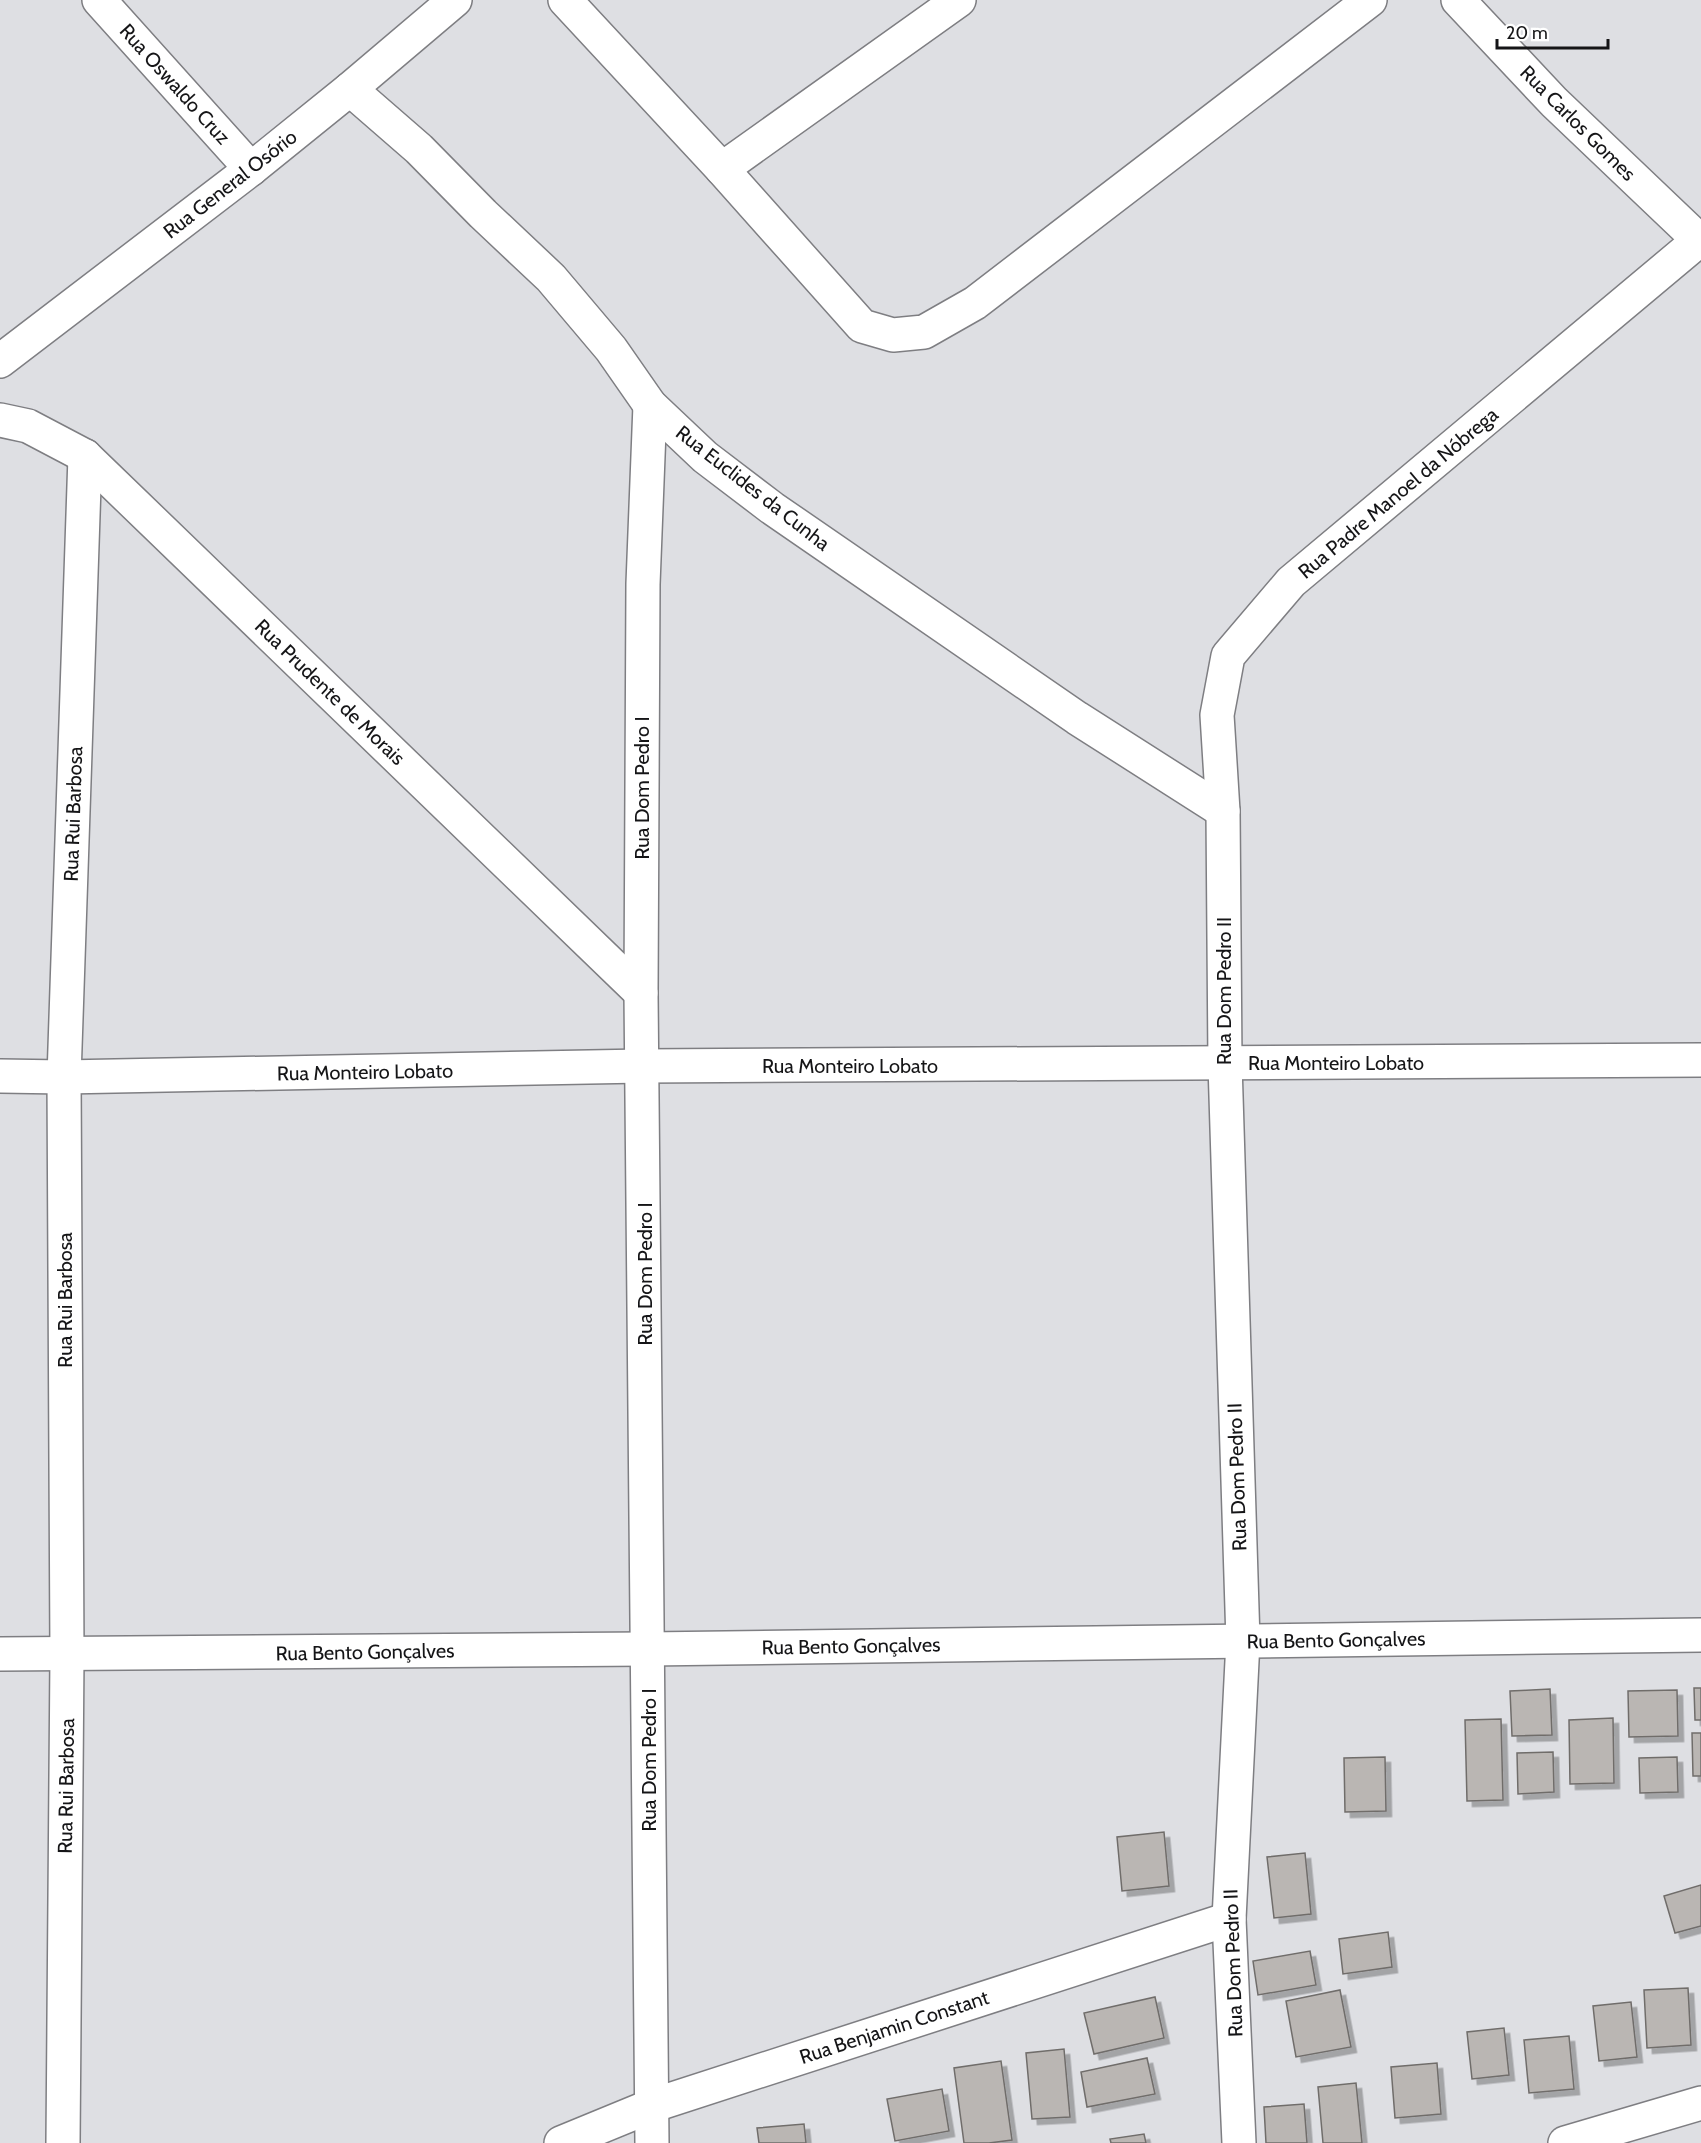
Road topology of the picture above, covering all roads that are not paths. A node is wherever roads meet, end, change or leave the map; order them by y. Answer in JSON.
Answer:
{"nodes":[{"id":1,"x":99,"y":0,"type":"edge"},
{"id":2,"x":455,"y":0,"type":"edge"},
{"id":3,"x":565,"y":0,"type":"edge"},
{"id":4,"x":959,"y":0,"type":"edge"},
{"id":5,"x":1370,"y":0,"type":"edge"},
{"id":6,"x":1458,"y":0,"type":"edge"},
{"id":7,"x":350,"y":89,"type":"junction"},
{"id":8,"x":251,"y":169,"type":"junction"},
{"id":9,"x":722,"y":169,"type":"junction"},
{"id":10,"x":1700,"y":242,"type":"edge"},
{"id":11,"x":0,"y":361,"type":"edge"},
{"id":12,"x":650,"y":405,"type":"junction"},
{"id":13,"x":0,"y":420,"type":"edge"},
{"id":14,"x":85,"y":456,"type":"junction"},
{"id":15,"x":1223,"y":811,"type":"junction"},
{"id":16,"x":641,"y":993,"type":"junction"},
{"id":17,"x":1701,"y":1060,"type":"edge"},
{"id":18,"x":1225,"y":1064,"type":"junction"},
{"id":19,"x":644,"y":1066,"type":"junction"},
{"id":20,"x":0,"y":1076,"type":"edge"},
{"id":21,"x":64,"y":1077,"type":"junction"},
{"id":22,"x":1701,"y":1635,"type":"edge"},
{"id":23,"x":1243,"y":1641,"type":"junction"},
{"id":24,"x":648,"y":1649,"type":"junction"},
{"id":25,"x":0,"y":1654,"type":"edge"},
{"id":26,"x":67,"y":1655,"type":"junction"},
{"id":27,"x":1229,"y":1919,"type":"junction"},
{"id":28,"x":1701,"y":2103,"type":"edge"},
{"id":29,"x":651,"y":2106,"type":"junction"},
{"id":30,"x":63,"y":2143,"type":"edge"},
{"id":31,"x":561,"y":2143,"type":"edge"},
{"id":32,"x":651,"y":2143,"type":"edge"},
{"id":33,"x":1239,"y":2143,"type":"edge"},
{"id":34,"x":1565,"y":2143,"type":"edge"}],
"edges":[{"from":1,"to":8,"type":"street","name":"Rua Oswaldo Cruz"},
{"from":2,"to":7,"type":"street","name":"Rua General Osório"},
{"from":3,"to":9,"type":"street"},
{"from":4,"to":9,"type":"street"},
{"from":5,"to":9,"type":"street"},
{"from":6,"to":10,"type":"street","name":"Rua Carlos Gomes"},
{"from":7,"to":8,"type":"street","name":"Rua General Osório"},
{"from":7,"to":12,"type":"street","name":"Rua Euclides da Cunha"},
{"from":8,"to":11,"type":"street","name":"Rua General Osório"},
{"from":10,"to":15,"type":"street","name":"Rua Padre Manoel da Nóbrega"},
{"from":12,"to":15,"type":"street","name":"Rua Euclides da Cunha"},
{"from":12,"to":16,"type":"street","name":"Rua Dom Pedro I"},
{"from":13,"to":14,"type":"street","name":"Rua Prudente de Morais"},
{"from":14,"to":16,"type":"street","name":"Rua Prudente de Morais"},
{"from":14,"to":21,"type":"street","name":"Rua Rui Barbosa"},
{"from":15,"to":18,"type":"street","name":"Rua Dom Pedro II"},
{"from":16,"to":19,"type":"street","name":"Rua Dom Pedro I"},
{"from":17,"to":18,"type":"street","name":"Rua Monteiro Lobato"},
{"from":18,"to":19,"type":"street","name":"Rua Monteiro Lobato"},
{"from":18,"to":23,"type":"street","name":"Rua Dom Pedro II"},
{"from":19,"to":21,"type":"street","name":"Rua Monteiro Lobato"},
{"from":19,"to":24,"type":"street","name":"Rua Dom Pedro I"},
{"from":20,"to":21,"type":"street","name":"Rua Monteiro Lobato"},
{"from":21,"to":26,"type":"street","name":"Rua Rui Barbosa"},
{"from":22,"to":23,"type":"street","name":"Rua Bento Gonçalves"},
{"from":23,"to":24,"type":"street","name":"Rua Bento Gonçalves"},
{"from":23,"to":27,"type":"street","name":"Rua Dom Pedro II"},
{"from":24,"to":26,"type":"street","name":"Rua Bento Gonçalves"},
{"from":24,"to":29,"type":"street","name":"Rua Dom Pedro I"},
{"from":25,"to":26,"type":"street","name":"Rua Bento Gonçalves"},
{"from":26,"to":30,"type":"street","name":"Rua Rui Barbosa"},
{"from":27,"to":29,"type":"street","name":"Rua Benjamin Constant"},
{"from":27,"to":33,"type":"street","name":"Rua Dom Pedro II"},
{"from":28,"to":34,"type":"street"},
{"from":29,"to":31,"type":"street","name":"Rua Benjamin Constant"},
{"from":29,"to":32,"type":"street","name":"Rua Dom Pedro I"}]}
